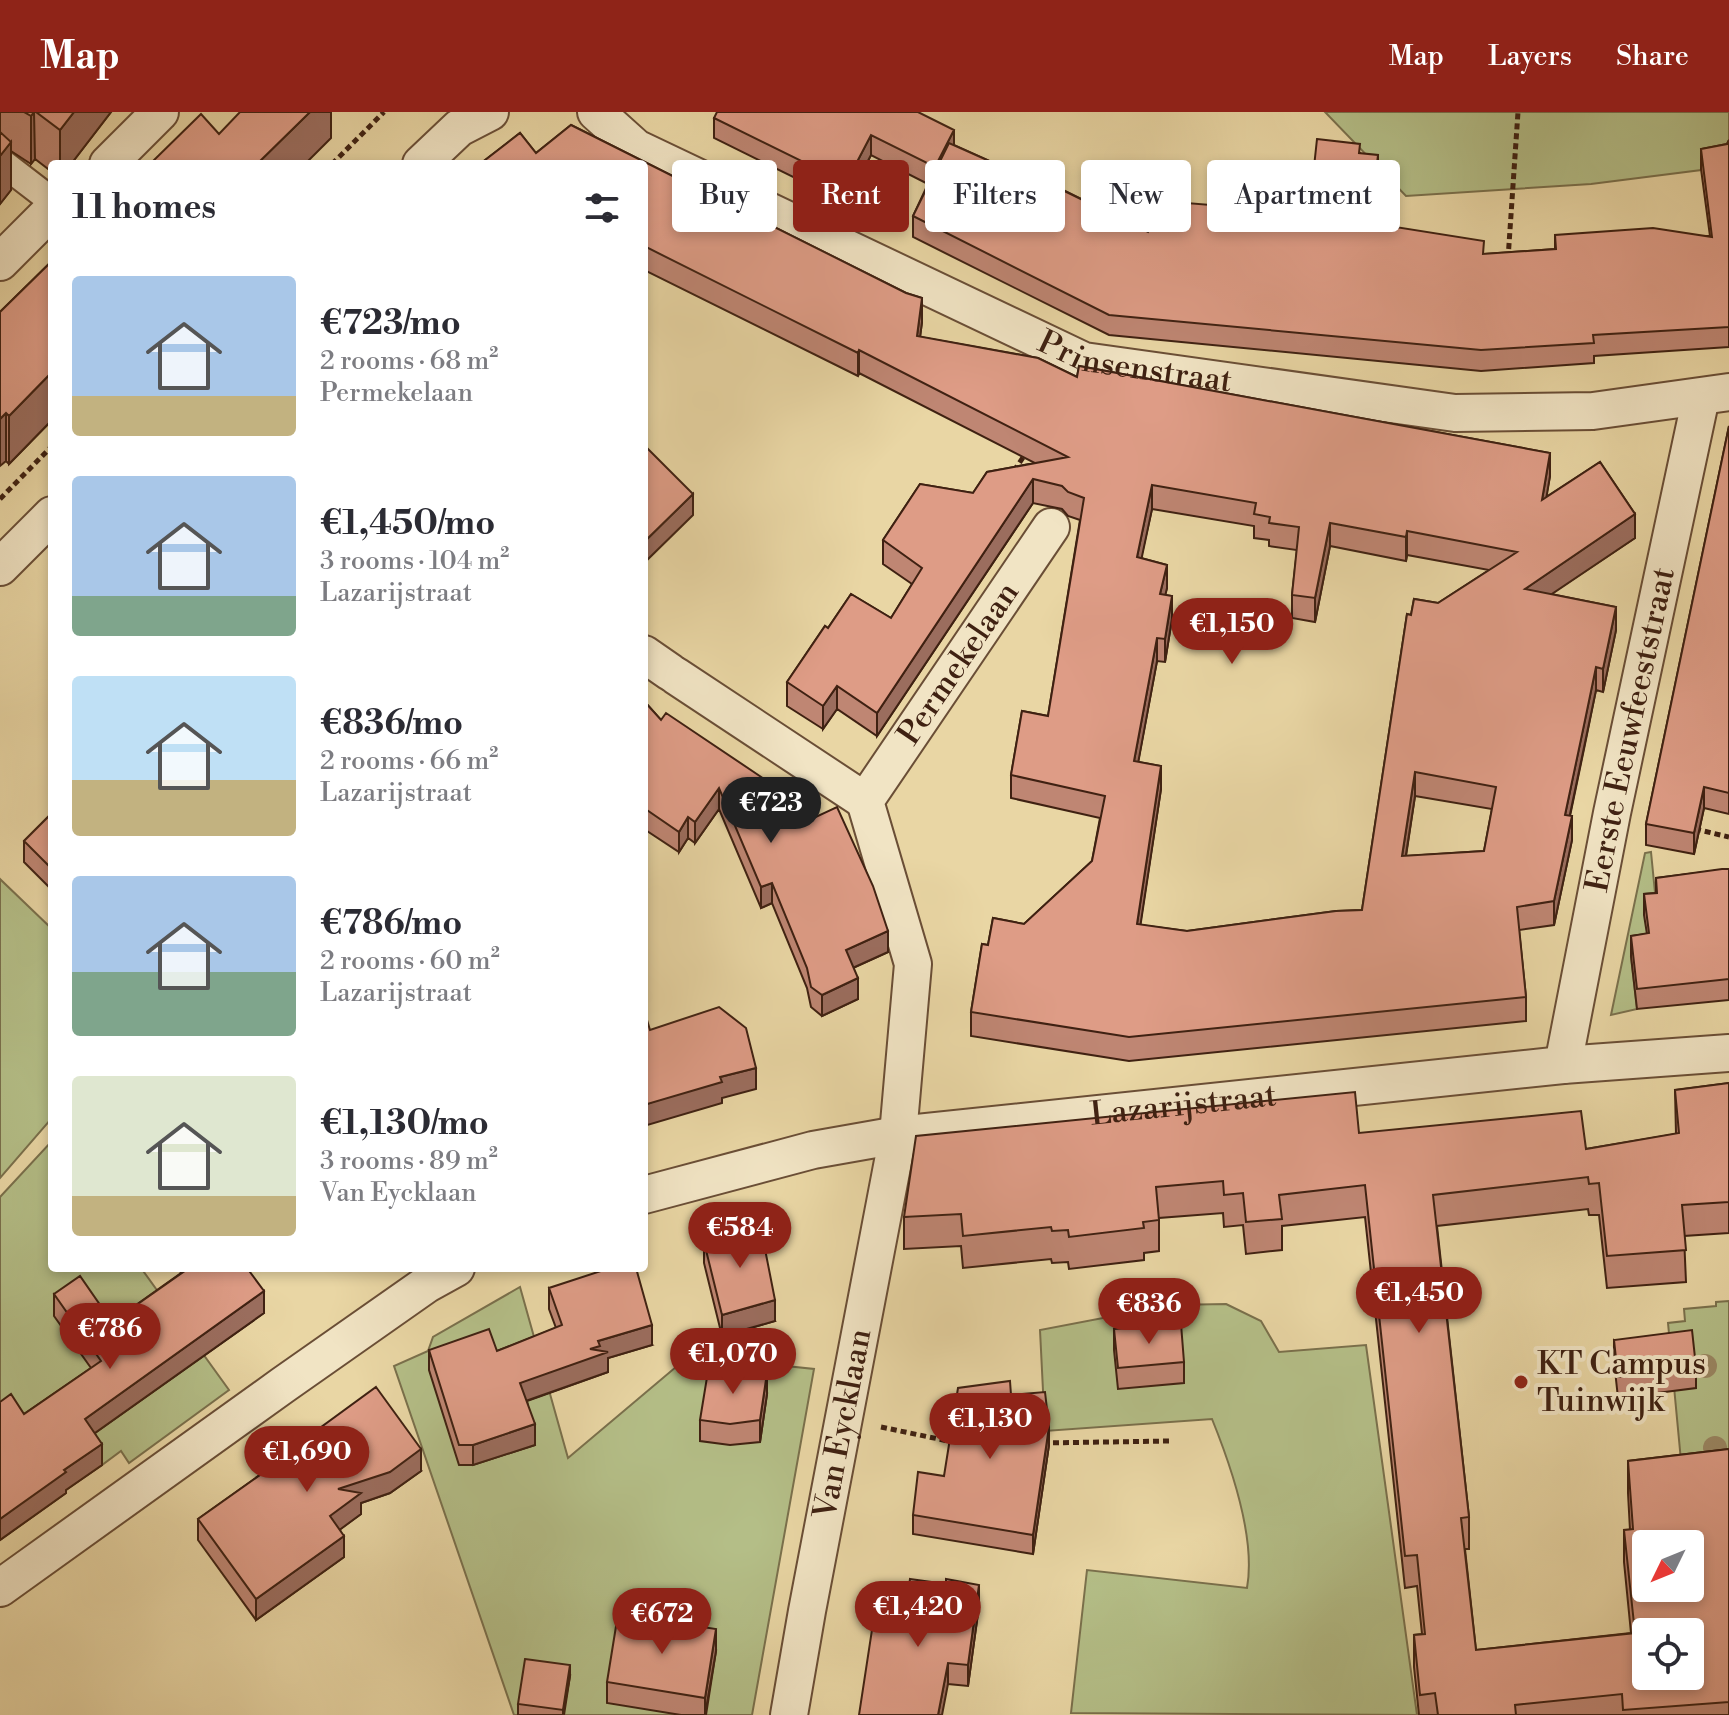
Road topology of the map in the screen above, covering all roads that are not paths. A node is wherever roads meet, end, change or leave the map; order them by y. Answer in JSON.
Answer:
{"nodes":[{"id":1,"x":160,"y":112,"type":"edge"},
{"id":2,"x":490,"y":112,"type":"edge"},
{"id":3,"x":596,"y":112,"type":"edge"},
{"id":4,"x":112,"y":160,"type":"edge"},
{"id":5,"x":425,"y":160,"type":"edge"},
{"id":6,"x":0,"y":161,"type":"edge"},
{"id":7,"x":48,"y":221,"type":"edge"},
{"id":8,"x":0,"y":262,"type":"edge"},
{"id":9,"x":1715,"y":394,"type":"edge"},
{"id":10,"x":48,"y":519,"type":"edge"},
{"id":11,"x":1051,"y":527,"type":"dead end"},
{"id":12,"x":0,"y":567,"type":"edge"},
{"id":13,"x":663,"y":667,"type":"edge"},
{"id":14,"x":865,"y":801,"type":"junction"},
{"id":15,"x":1729,"y":1053,"type":"edge"},
{"id":16,"x":1563,"y":1065,"type":"junction"},
{"id":17,"x":898,"y":1135,"type":"junction"},
{"id":18,"x":648,"y":1194,"type":"edge"},
{"id":19,"x":449,"y":1272,"type":"edge"},
{"id":20,"x":0,"y":1588,"type":"edge"},
{"id":21,"x":789,"y":1715,"type":"edge"}],
"edges":[{"from":1,"to":4,"type":"street"},
{"from":2,"to":5,"type":"street"},
{"from":3,"to":9,"type":"street","name":"Prinsenstraat"},
{"from":6,"to":7,"type":"street"},
{"from":7,"to":8,"type":"street"},
{"from":9,"to":16,"type":"street","name":"Eerste Eeuwfeeststraat"},
{"from":10,"to":12,"type":"street"},
{"from":11,"to":14,"type":"street","name":"Permekelaan"},
{"from":13,"to":14,"type":"street"},
{"from":14,"to":17,"type":"street"},
{"from":15,"to":16,"type":"street","name":"Lazarijstraat"},
{"from":16,"to":17,"type":"street","name":"Lazarijstraat"},
{"from":17,"to":18,"type":"street","name":"Lazarijstraat"},
{"from":17,"to":21,"type":"street","name":"Van Eycklaan"},
{"from":19,"to":20,"type":"street"}]}
